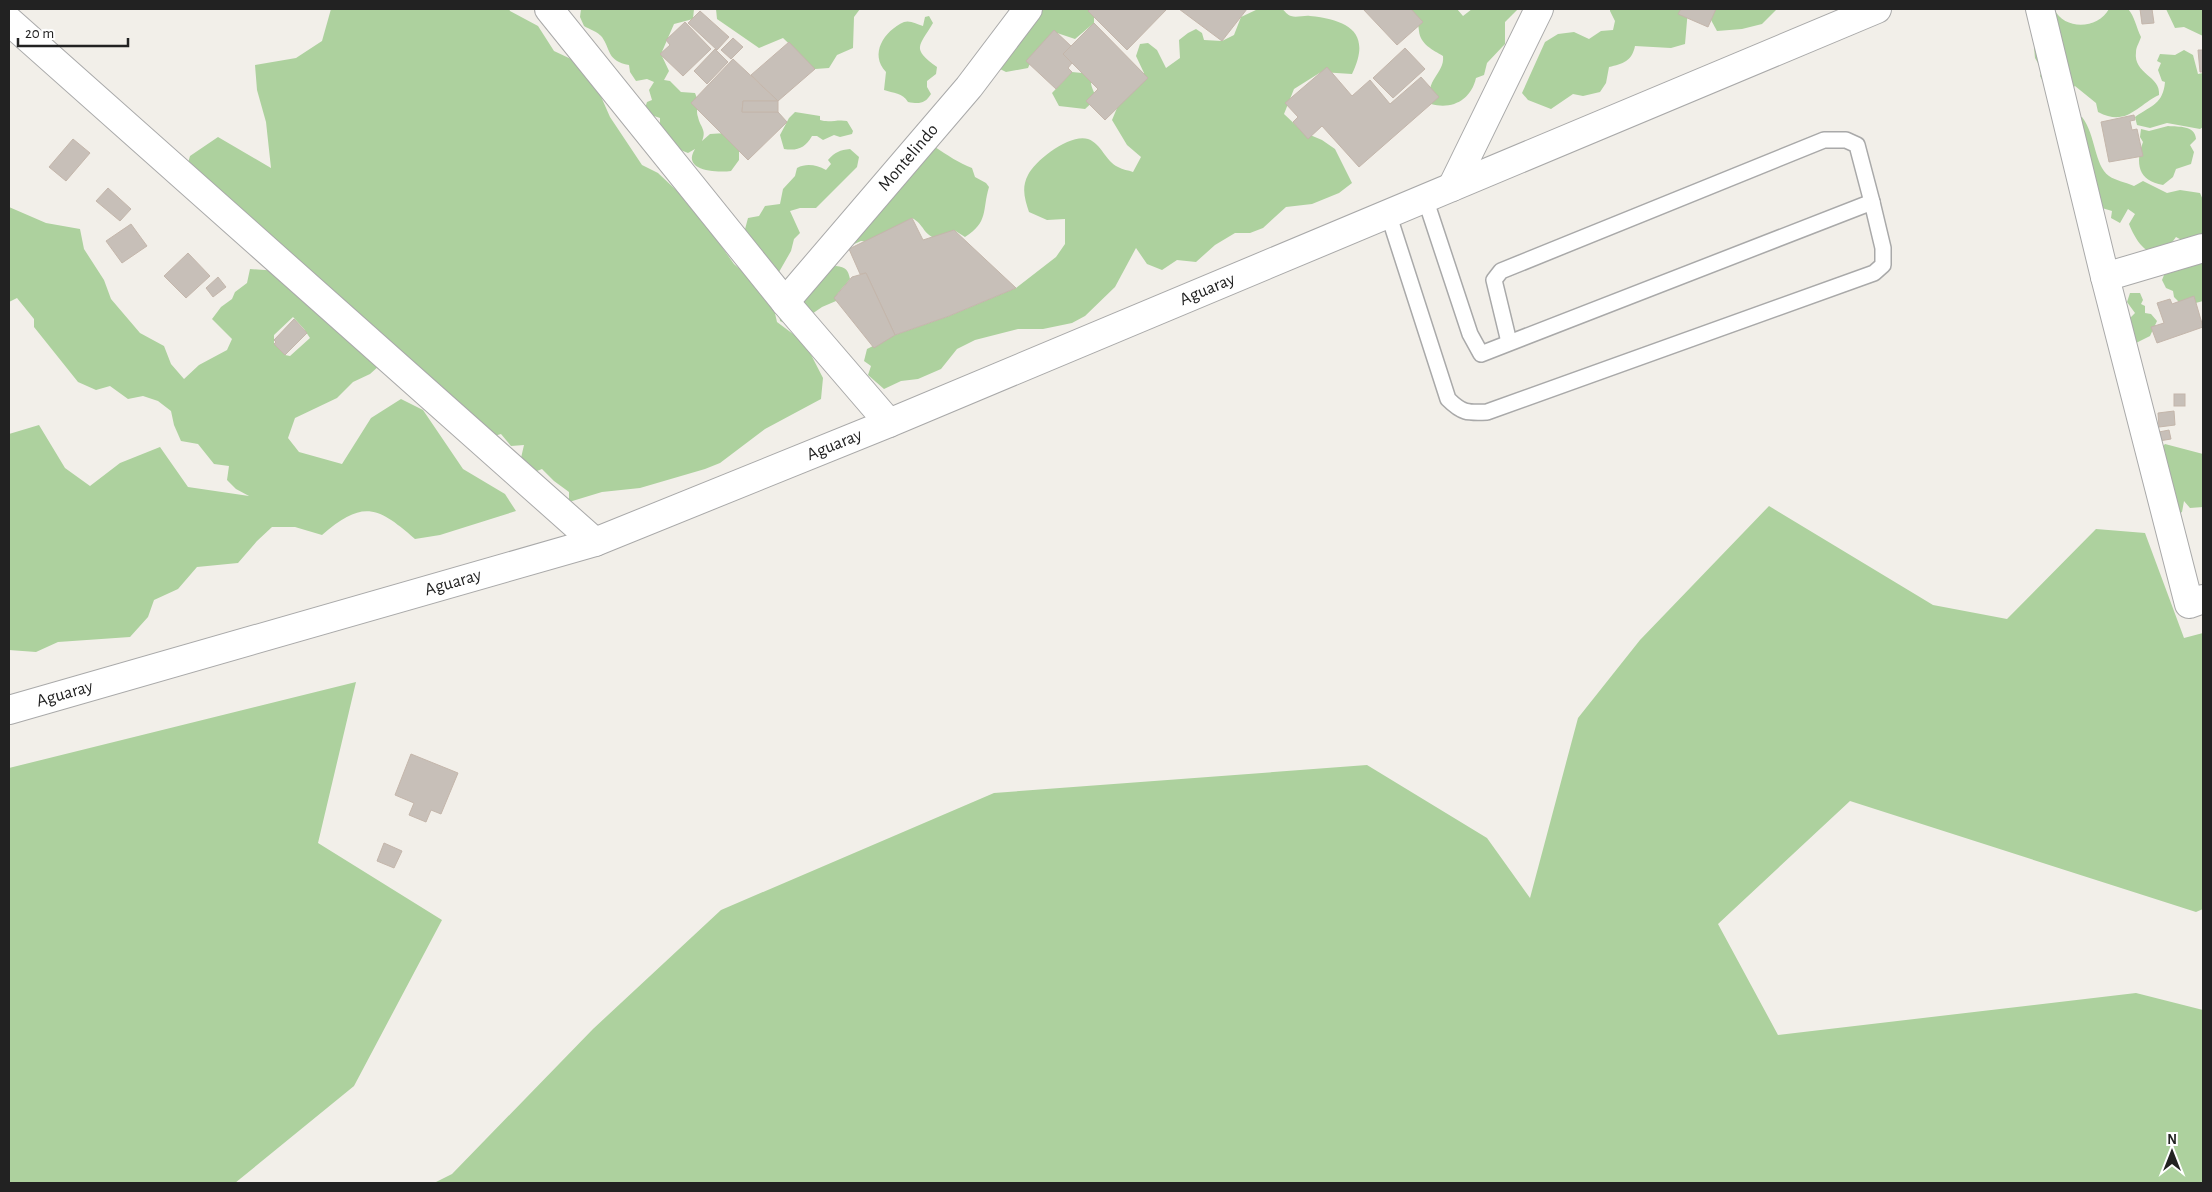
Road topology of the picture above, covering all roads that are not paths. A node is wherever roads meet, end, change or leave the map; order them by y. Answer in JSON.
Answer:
{"nodes":[{"id":1,"x":548,"y":9,"type":"edge"},
{"id":2,"x":1028,"y":9,"type":"edge"},
{"id":3,"x":1539,"y":9,"type":"edge"},
{"id":4,"x":1877,"y":9,"type":"edge"},
{"id":5,"x":2040,"y":9,"type":"edge"},
{"id":6,"x":9,"y":21,"type":"edge"},
{"id":7,"x":1452,"y":187,"type":"junction"},
{"id":8,"x":1425,"y":198,"type":"junction"},
{"id":9,"x":1872,"y":202,"type":"junction"},
{"id":10,"x":1388,"y":214,"type":"junction"},
{"id":11,"x":2203,"y":248,"type":"edge"},
{"id":12,"x":2105,"y":277,"type":"junction"},
{"id":13,"x":785,"y":302,"type":"junction"},
{"id":14,"x":1509,"y":342,"type":"junction"},
{"id":15,"x":889,"y":423,"type":"junction"},
{"id":16,"x":595,"y":542,"type":"junction"},
{"id":17,"x":2203,"y":600,"type":"edge"},
{"id":18,"x":9,"y":710,"type":"edge"}],
"edges":[{"from":1,"to":13,"type":"street"},
{"from":2,"to":13,"type":"street","name":"Montelindo"},
{"from":3,"to":7,"type":"street"},
{"from":4,"to":7,"type":"street","name":"Aguaray"},
{"from":5,"to":12,"type":"street"},
{"from":6,"to":16,"type":"street"},
{"from":7,"to":8,"type":"street","name":"Aguaray"},
{"from":8,"to":10,"type":"street","name":"Aguaray"},
{"from":8,"to":14,"type":"lane"},
{"from":9,"to":10,"type":"lane"},
{"from":9,"to":14,"type":"lane"},
{"from":9,"to":14,"type":"lane"},
{"from":10,"to":15,"type":"street","name":"Aguaray"},
{"from":11,"to":12,"type":"street"},
{"from":12,"to":17,"type":"street"},
{"from":13,"to":15,"type":"street"},
{"from":15,"to":16,"type":"street","name":"Aguaray"},
{"from":16,"to":18,"type":"street","name":"Aguaray"}]}
